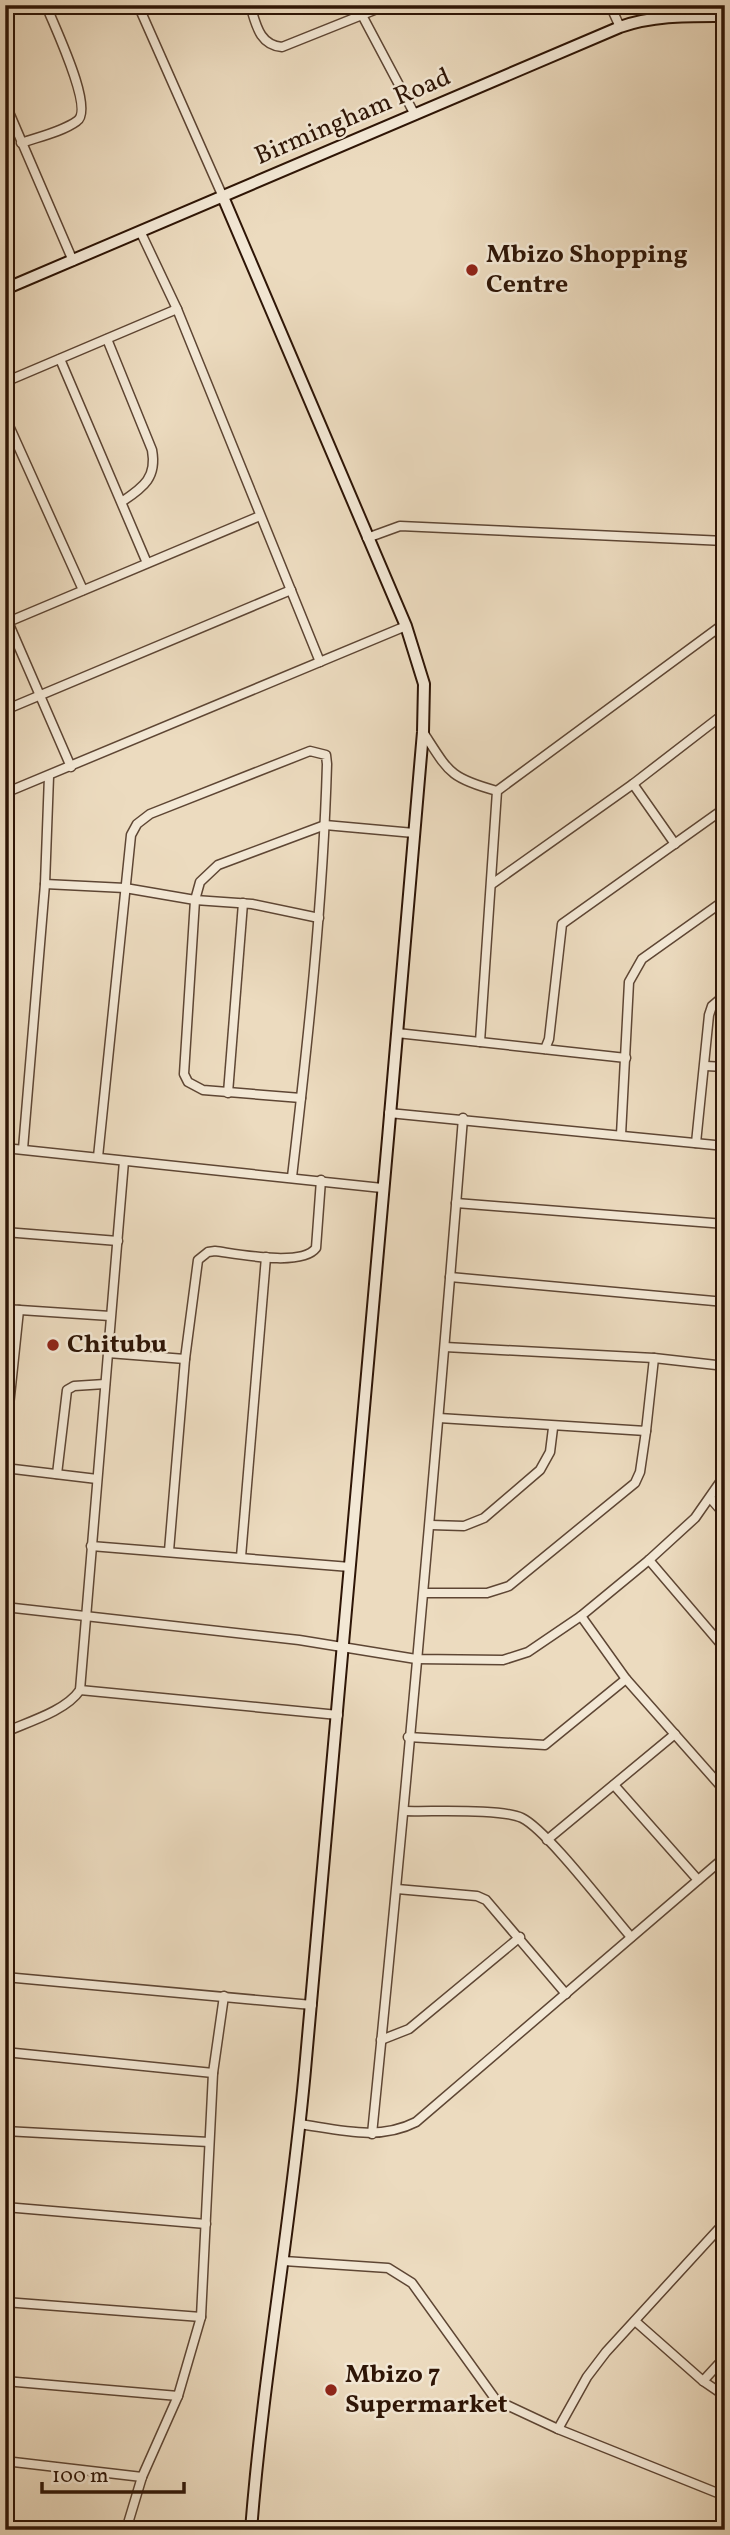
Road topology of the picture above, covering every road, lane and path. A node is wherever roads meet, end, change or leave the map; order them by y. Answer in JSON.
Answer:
{"nodes":[{"id":1,"x":46,"y":5,"type":"edge"},
{"id":2,"x":138,"y":5,"type":"edge"},
{"id":3,"x":250,"y":5,"type":"edge"},
{"id":4,"x":387,"y":5,"type":"edge"},
{"id":5,"x":610,"y":5,"type":"edge"},
{"id":6,"x":363,"y":16,"type":"junction"},
{"id":7,"x":725,"y":16,"type":"edge"},
{"id":8,"x":620,"y":27,"type":"junction"},
{"id":9,"x":5,"y":103,"type":"edge"},
{"id":10,"x":415,"y":115,"type":"junction"},
{"id":11,"x":21,"y":143,"type":"junction"},
{"id":12,"x":223,"y":197,"type":"junction"},
{"id":13,"x":141,"y":233,"type":"junction"},
{"id":14,"x":73,"y":261,"type":"junction"},
{"id":15,"x":5,"y":289,"type":"edge"},
{"id":16,"x":177,"y":309,"type":"junction"},
{"id":17,"x":107,"y":339,"type":"junction"},
{"id":18,"x":60,"y":359,"type":"junction"},
{"id":19,"x":5,"y":382,"type":"edge"},
{"id":20,"x":5,"y":417,"type":"edge"},
{"id":21,"x":123,"y":501,"type":"junction"},
{"id":22,"x":260,"y":516,"type":"junction"},
{"id":23,"x":367,"y":538,"type":"junction"},
{"id":24,"x":725,"y":541,"type":"edge"},
{"id":25,"x":147,"y":563,"type":"junction"},
{"id":26,"x":83,"y":590,"type":"junction"},
{"id":27,"x":291,"y":590,"type":"junction"},
{"id":28,"x":7,"y":619,"type":"edge"},
{"id":29,"x":725,"y":623,"type":"edge"},
{"id":30,"x":406,"y":626,"type":"junction"},
{"id":31,"x":320,"y":662,"type":"junction"},
{"id":32,"x":41,"y":695,"type":"junction"},
{"id":33,"x":5,"y":710,"type":"edge"},
{"id":34,"x":725,"y":713,"type":"edge"},
{"id":35,"x":423,"y":732,"type":"junction"},
{"id":36,"x":71,"y":767,"type":"junction"},
{"id":37,"x":49,"y":776,"type":"junction"},
{"id":38,"x":633,"y":784,"type":"junction"},
{"id":39,"x":497,"y":791,"type":"junction"},
{"id":40,"x":5,"y":793,"type":"edge"},
{"id":41,"x":725,"y":808,"type":"edge"},
{"id":42,"x":325,"y":825,"type":"junction"},
{"id":43,"x":414,"y":833,"type":"junction"},
{"id":44,"x":675,"y":844,"type":"junction"},
{"id":45,"x":45,"y":884,"type":"junction"},
{"id":46,"x":492,"y":884,"type":"junction"},
{"id":47,"x":125,"y":888,"type":"junction"},
{"id":48,"x":195,"y":900,"type":"junction"},
{"id":49,"x":725,"y":900,"type":"edge"},
{"id":50,"x":243,"y":903,"type":"junction"},
{"id":51,"x":319,"y":918,"type":"junction"},
{"id":52,"x":725,"y":995,"type":"edge"},
{"id":53,"x":397,"y":1033,"type":"junction"},
{"id":54,"x":480,"y":1042,"type":"junction"},
{"id":55,"x":545,"y":1049,"type":"junction"},
{"id":56,"x":625,"y":1058,"type":"junction"},
{"id":57,"x":706,"y":1066,"type":"junction"},
{"id":58,"x":725,"y":1067,"type":"edge"},
{"id":59,"x":228,"y":1093,"type":"junction"},
{"id":60,"x":301,"y":1098,"type":"junction"},
{"id":61,"x":389,"y":1113,"type":"junction"},
{"id":62,"x":463,"y":1118,"type":"junction"},
{"id":63,"x":621,"y":1135,"type":"junction"},
{"id":64,"x":696,"y":1143,"type":"junction"},
{"id":65,"x":725,"y":1146,"type":"edge"},
{"id":66,"x":5,"y":1148,"type":"edge"},
{"id":67,"x":23,"y":1149,"type":"junction"},
{"id":68,"x":98,"y":1157,"type":"junction"},
{"id":69,"x":124,"y":1161,"type":"junction"},
{"id":70,"x":292,"y":1177,"type":"junction"},
{"id":71,"x":321,"y":1180,"type":"junction"},
{"id":72,"x":382,"y":1188,"type":"junction"},
{"id":73,"x":456,"y":1203,"type":"junction"},
{"id":74,"x":725,"y":1224,"type":"edge"},
{"id":75,"x":5,"y":1232,"type":"edge"},
{"id":76,"x":118,"y":1241,"type":"junction"},
{"id":77,"x":266,"y":1257,"type":"junction"},
{"id":78,"x":450,"y":1278,"type":"junction"},
{"id":79,"x":725,"y":1302,"type":"edge"},
{"id":80,"x":5,"y":1309,"type":"edge"},
{"id":81,"x":19,"y":1310,"type":"junction"},
{"id":82,"x":110,"y":1316,"type":"junction"},
{"id":83,"x":445,"y":1347,"type":"junction"},
{"id":84,"x":108,"y":1353,"type":"junction"},
{"id":85,"x":654,"y":1358,"type":"junction"},
{"id":86,"x":185,"y":1359,"type":"junction"},
{"id":87,"x":725,"y":1366,"type":"edge"},
{"id":88,"x":105,"y":1384,"type":"junction"},
{"id":89,"x":439,"y":1418,"type":"junction"},
{"id":90,"x":553,"y":1427,"type":"junction"},
{"id":91,"x":646,"y":1431,"type":"junction"},
{"id":92,"x":5,"y":1444,"type":"edge"},
{"id":93,"x":5,"y":1468,"type":"edge"},
{"id":94,"x":57,"y":1474,"type":"junction"},
{"id":95,"x":725,"y":1475,"type":"edge"},
{"id":96,"x":97,"y":1479,"type":"junction"},
{"id":97,"x":711,"y":1499,"type":"junction"},
{"id":98,"x":725,"y":1515,"type":"edge"},
{"id":99,"x":430,"y":1525,"type":"junction"},
{"id":100,"x":91,"y":1546,"type":"junction"},
{"id":101,"x":169,"y":1551,"type":"junction"},
{"id":102,"x":241,"y":1557,"type":"junction"},
{"id":103,"x":649,"y":1560,"type":"junction"},
{"id":104,"x":350,"y":1567,"type":"junction"},
{"id":105,"x":425,"y":1593,"type":"junction"},
{"id":106,"x":5,"y":1607,"type":"edge"},
{"id":107,"x":580,"y":1616,"type":"junction"},
{"id":108,"x":86,"y":1618,"type":"junction"},
{"id":109,"x":343,"y":1648,"type":"junction"},
{"id":110,"x":725,"y":1649,"type":"edge"},
{"id":111,"x":416,"y":1659,"type":"junction"},
{"id":112,"x":625,"y":1679,"type":"junction"},
{"id":113,"x":80,"y":1690,"type":"junction"},
{"id":114,"x":338,"y":1715,"type":"junction"},
{"id":115,"x":5,"y":1732,"type":"edge"},
{"id":116,"x":675,"y":1734,"type":"junction"},
{"id":117,"x":408,"y":1737,"type":"junction"},
{"id":118,"x":614,"y":1785,"type":"junction"},
{"id":119,"x":725,"y":1791,"type":"edge"},
{"id":120,"x":405,"y":1811,"type":"junction"},
{"id":121,"x":547,"y":1840,"type":"junction"},
{"id":122,"x":725,"y":1857,"type":"edge"},
{"id":123,"x":698,"y":1880,"type":"junction"},
{"id":124,"x":397,"y":1889,"type":"junction"},
{"id":125,"x":520,"y":1937,"type":"junction"},
{"id":126,"x":631,"y":1937,"type":"junction"},
{"id":127,"x":5,"y":1976,"type":"edge"},
{"id":128,"x":566,"y":1994,"type":"junction"},
{"id":129,"x":224,"y":1996,"type":"junction"},
{"id":130,"x":312,"y":2004,"type":"junction"},
{"id":131,"x":381,"y":2040,"type":"junction"},
{"id":132,"x":5,"y":2052,"type":"edge"},
{"id":133,"x":213,"y":2073,"type":"junction"},
{"id":134,"x":300,"y":2124,"type":"junction"},
{"id":135,"x":5,"y":2131,"type":"edge"},
{"id":136,"x":372,"y":2134,"type":"junction"},
{"id":137,"x":209,"y":2142,"type":"junction"},
{"id":138,"x":5,"y":2207,"type":"edge"},
{"id":139,"x":725,"y":2222,"type":"edge"},
{"id":140,"x":206,"y":2224,"type":"junction"},
{"id":141,"x":284,"y":2262,"type":"junction"},
{"id":142,"x":5,"y":2302,"type":"edge"},
{"id":143,"x":201,"y":2317,"type":"junction"},
{"id":144,"x":635,"y":2320,"type":"junction"},
{"id":145,"x":725,"y":2357,"type":"edge"},
{"id":146,"x":5,"y":2381,"type":"edge"},
{"id":147,"x":703,"y":2381,"type":"junction"},
{"id":148,"x":178,"y":2396,"type":"junction"},
{"id":149,"x":725,"y":2396,"type":"edge"},
{"id":150,"x":558,"y":2429,"type":"junction"},
{"id":151,"x":5,"y":2461,"type":"edge"},
{"id":152,"x":142,"y":2477,"type":"junction"},
{"id":153,"x":725,"y":2496,"type":"edge"},
{"id":154,"x":126,"y":2530,"type":"edge"},
{"id":155,"x":251,"y":2530,"type":"edge"}],
"edges":[{"from":1,"to":11,"type":"street"},
{"from":2,"to":12,"type":"street"},
{"from":3,"to":6,"type":"street"},
{"from":4,"to":6,"type":"street"},
{"from":5,"to":8,"type":"street"},
{"from":6,"to":10,"type":"street"},
{"from":7,"to":8,"type":"street","name":"Birmingham Road"},
{"from":8,"to":10,"type":"street","name":"Birmingham Road"},
{"from":9,"to":11,"type":"street"},
{"from":10,"to":12,"type":"street","name":"Birmingham Road"},
{"from":11,"to":14,"type":"street"},
{"from":12,"to":13,"type":"street","name":"Birmingham Road"},
{"from":12,"to":23,"type":"street"},
{"from":13,"to":14,"type":"street","name":"Birmingham Road"},
{"from":13,"to":16,"type":"street"},
{"from":14,"to":15,"type":"street","name":"Birmingham Road"},
{"from":16,"to":17,"type":"street"},
{"from":16,"to":22,"type":"street"},
{"from":17,"to":18,"type":"street"},
{"from":17,"to":21,"type":"street"},
{"from":18,"to":19,"type":"street"},
{"from":18,"to":21,"type":"street"},
{"from":20,"to":26,"type":"street"},
{"from":21,"to":25,"type":"street"},
{"from":22,"to":25,"type":"street"},
{"from":22,"to":27,"type":"street"},
{"from":23,"to":24,"type":"street"},
{"from":23,"to":30,"type":"street"},
{"from":25,"to":26,"type":"street"},
{"from":26,"to":28,"type":"street"},
{"from":27,"to":31,"type":"street"},
{"from":27,"to":32,"type":"street"},
{"from":28,"to":32,"type":"street"},
{"from":29,"to":39,"type":"street"},
{"from":30,"to":31,"type":"street"},
{"from":30,"to":35,"type":"street"},
{"from":31,"to":36,"type":"street"},
{"from":32,"to":33,"type":"street"},
{"from":32,"to":36,"type":"street"},
{"from":34,"to":38,"type":"street"},
{"from":35,"to":39,"type":"street"},
{"from":35,"to":43,"type":"street"},
{"from":36,"to":37,"type":"street"},
{"from":37,"to":40,"type":"street"},
{"from":37,"to":45,"type":"street"},
{"from":38,"to":44,"type":"street"},
{"from":38,"to":46,"type":"street"},
{"from":39,"to":46,"type":"street"},
{"from":41,"to":44,"type":"street"},
{"from":42,"to":43,"type":"street"},
{"from":42,"to":47,"type":"street"},
{"from":42,"to":48,"type":"street"},
{"from":42,"to":51,"type":"street"},
{"from":43,"to":53,"type":"street"},
{"from":44,"to":55,"type":"street"},
{"from":45,"to":47,"type":"street"},
{"from":45,"to":67,"type":"street"},
{"from":46,"to":54,"type":"street"},
{"from":47,"to":48,"type":"street"},
{"from":47,"to":68,"type":"street"},
{"from":48,"to":50,"type":"street"},
{"from":48,"to":59,"type":"street"},
{"from":49,"to":56,"type":"street"},
{"from":50,"to":51,"type":"street"},
{"from":50,"to":59,"type":"street"},
{"from":51,"to":60,"type":"street"},
{"from":52,"to":57,"type":"street"},
{"from":53,"to":54,"type":"street"},
{"from":53,"to":61,"type":"street"},
{"from":54,"to":55,"type":"street"},
{"from":55,"to":56,"type":"street"},
{"from":56,"to":63,"type":"street"},
{"from":57,"to":58,"type":"street"},
{"from":57,"to":64,"type":"street"},
{"from":59,"to":60,"type":"street"},
{"from":60,"to":70,"type":"street"},
{"from":61,"to":62,"type":"street"},
{"from":61,"to":72,"type":"street"},
{"from":62,"to":63,"type":"street"},
{"from":62,"to":73,"type":"street"},
{"from":63,"to":64,"type":"street"},
{"from":64,"to":65,"type":"street"},
{"from":66,"to":67,"type":"street"},
{"from":67,"to":68,"type":"street"},
{"from":68,"to":69,"type":"street"},
{"from":69,"to":70,"type":"street"},
{"from":69,"to":76,"type":"street"},
{"from":70,"to":71,"type":"street"},
{"from":71,"to":72,"type":"street"},
{"from":71,"to":77,"type":"street"},
{"from":72,"to":104,"type":"street"},
{"from":73,"to":74,"type":"street"},
{"from":73,"to":78,"type":"street"},
{"from":75,"to":76,"type":"street"},
{"from":76,"to":82,"type":"street"},
{"from":77,"to":86,"type":"street"},
{"from":77,"to":102,"type":"street"},
{"from":78,"to":79,"type":"street"},
{"from":78,"to":83,"type":"street"},
{"from":80,"to":81,"type":"street"},
{"from":81,"to":82,"type":"street"},
{"from":81,"to":92,"type":"street"},
{"from":82,"to":84,"type":"street"},
{"from":83,"to":85,"type":"street"},
{"from":83,"to":89,"type":"street"},
{"from":84,"to":86,"type":"street"},
{"from":84,"to":88,"type":"street"},
{"from":85,"to":87,"type":"street"},
{"from":85,"to":91,"type":"street"},
{"from":86,"to":101,"type":"street"},
{"from":88,"to":94,"type":"street"},
{"from":88,"to":96,"type":"street"},
{"from":89,"to":90,"type":"street"},
{"from":89,"to":99,"type":"street"},
{"from":90,"to":91,"type":"street"},
{"from":90,"to":99,"type":"street"},
{"from":91,"to":105,"type":"street"},
{"from":93,"to":94,"type":"street"},
{"from":94,"to":96,"type":"street"},
{"from":95,"to":97,"type":"street"},
{"from":96,"to":100,"type":"street"},
{"from":97,"to":98,"type":"street"},
{"from":97,"to":103,"type":"street"},
{"from":99,"to":105,"type":"street"},
{"from":100,"to":101,"type":"street"},
{"from":100,"to":108,"type":"street"},
{"from":101,"to":102,"type":"street"},
{"from":102,"to":104,"type":"street"},
{"from":103,"to":107,"type":"street"},
{"from":103,"to":110,"type":"street"},
{"from":104,"to":109,"type":"street"},
{"from":105,"to":111,"type":"street"},
{"from":106,"to":108,"type":"street"},
{"from":107,"to":111,"type":"street"},
{"from":107,"to":112,"type":"street"},
{"from":108,"to":109,"type":"street"},
{"from":108,"to":113,"type":"street"},
{"from":109,"to":111,"type":"street"},
{"from":109,"to":114,"type":"street"},
{"from":111,"to":117,"type":"street"},
{"from":112,"to":116,"type":"street"},
{"from":112,"to":117,"type":"street"},
{"from":113,"to":114,"type":"street"},
{"from":113,"to":115,"type":"street"},
{"from":114,"to":130,"type":"street"},
{"from":116,"to":118,"type":"street"},
{"from":116,"to":119,"type":"street"},
{"from":117,"to":120,"type":"street"},
{"from":118,"to":121,"type":"street"},
{"from":118,"to":123,"type":"street"},
{"from":120,"to":121,"type":"street"},
{"from":120,"to":124,"type":"street"},
{"from":121,"to":126,"type":"street"},
{"from":122,"to":123,"type":"street"},
{"from":123,"to":126,"type":"street"},
{"from":124,"to":125,"type":"street"},
{"from":124,"to":131,"type":"street"},
{"from":125,"to":128,"type":"street"},
{"from":125,"to":131,"type":"street"},
{"from":126,"to":128,"type":"street"},
{"from":127,"to":129,"type":"street"},
{"from":128,"to":136,"type":"street"},
{"from":129,"to":130,"type":"street"},
{"from":129,"to":133,"type":"street"},
{"from":130,"to":134,"type":"street"},
{"from":131,"to":136,"type":"street"},
{"from":132,"to":133,"type":"street"},
{"from":133,"to":137,"type":"street"},
{"from":134,"to":136,"type":"street"},
{"from":134,"to":141,"type":"street"},
{"from":135,"to":137,"type":"street"},
{"from":137,"to":140,"type":"street"},
{"from":138,"to":140,"type":"street"},
{"from":139,"to":144,"type":"street"},
{"from":140,"to":143,"type":"street"},
{"from":141,"to":150,"type":"street"},
{"from":141,"to":155,"type":"street"},
{"from":142,"to":143,"type":"street"},
{"from":143,"to":148,"type":"street"},
{"from":144,"to":147,"type":"street"},
{"from":144,"to":150,"type":"street"},
{"from":145,"to":147,"type":"street"},
{"from":146,"to":148,"type":"street"},
{"from":147,"to":149,"type":"street"},
{"from":148,"to":152,"type":"street"},
{"from":150,"to":153,"type":"street"},
{"from":151,"to":152,"type":"street"},
{"from":152,"to":154,"type":"street"}]}
